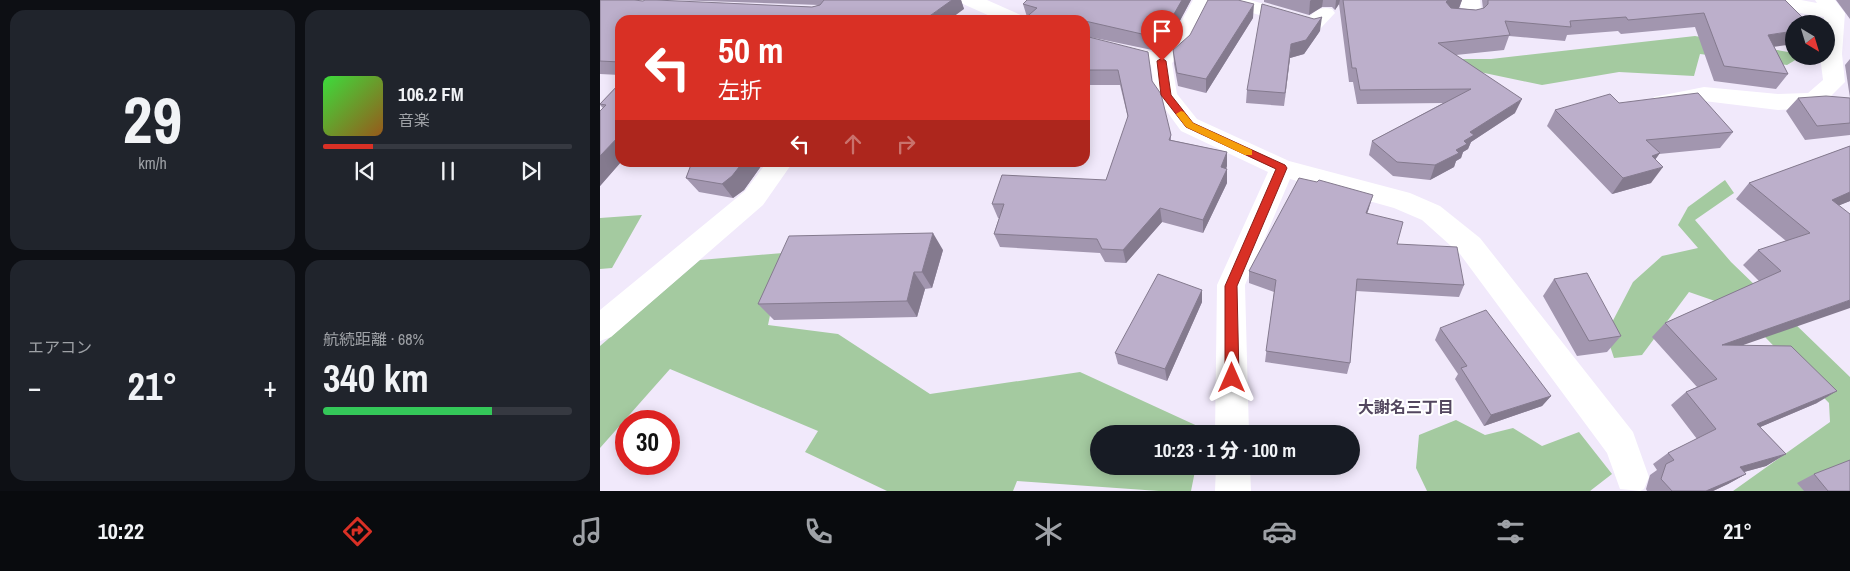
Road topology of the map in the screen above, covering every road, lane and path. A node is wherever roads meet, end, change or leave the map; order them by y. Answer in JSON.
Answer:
{"nodes":[{"id":1,"x":970,"y":0,"type":"edge"},
{"id":2,"x":1015,"y":0,"type":"edge"},
{"id":3,"x":1206,"y":0,"type":"edge"},
{"id":4,"x":1229,"y":0,"type":"edge"},
{"id":5,"x":1470,"y":0,"type":"edge"},
{"id":6,"x":1784,"y":0,"type":"edge"},
{"id":7,"x":1830,"y":6,"type":"edge"},
{"id":8,"x":1325,"y":13,"type":"dead end"},
{"id":9,"x":988,"y":15,"type":"edge"},
{"id":10,"x":991,"y":15,"type":"edge"},
{"id":11,"x":1454,"y":16,"type":"edge"},
{"id":12,"x":1090,"y":44,"type":"edge"},
{"id":13,"x":1162,"y":61,"type":"junction"},
{"id":14,"x":1651,"y":104,"type":"edge"},
{"id":15,"x":778,"y":167,"type":"edge"},
{"id":16,"x":1282,"y":168,"type":"junction"},
{"id":17,"x":600,"y":328,"type":"edge"},
{"id":18,"x":1232,"y":425,"type":"edge"},
{"id":19,"x":1233,"y":475,"type":"edge"},
{"id":20,"x":1632,"y":477,"type":"dead end"},
{"id":21,"x":1233,"y":491,"type":"edge"}],
"edges":[{"from":1,"to":9,"type":"street"},
{"from":2,"to":10,"type":"street"},
{"from":3,"to":13,"type":"street"},
{"from":4,"to":8,"type":"street"},
{"from":5,"to":11,"type":"street"},
{"from":6,"to":7,"type":"street"},
{"from":7,"to":14,"type":"street"},
{"from":12,"to":13,"type":"street"},
{"from":13,"to":16,"type":"street"},
{"from":15,"to":17,"type":"street"},
{"from":16,"to":18,"type":"street"},
{"from":16,"to":20,"type":"street"},
{"from":19,"to":21,"type":"street"}]}
